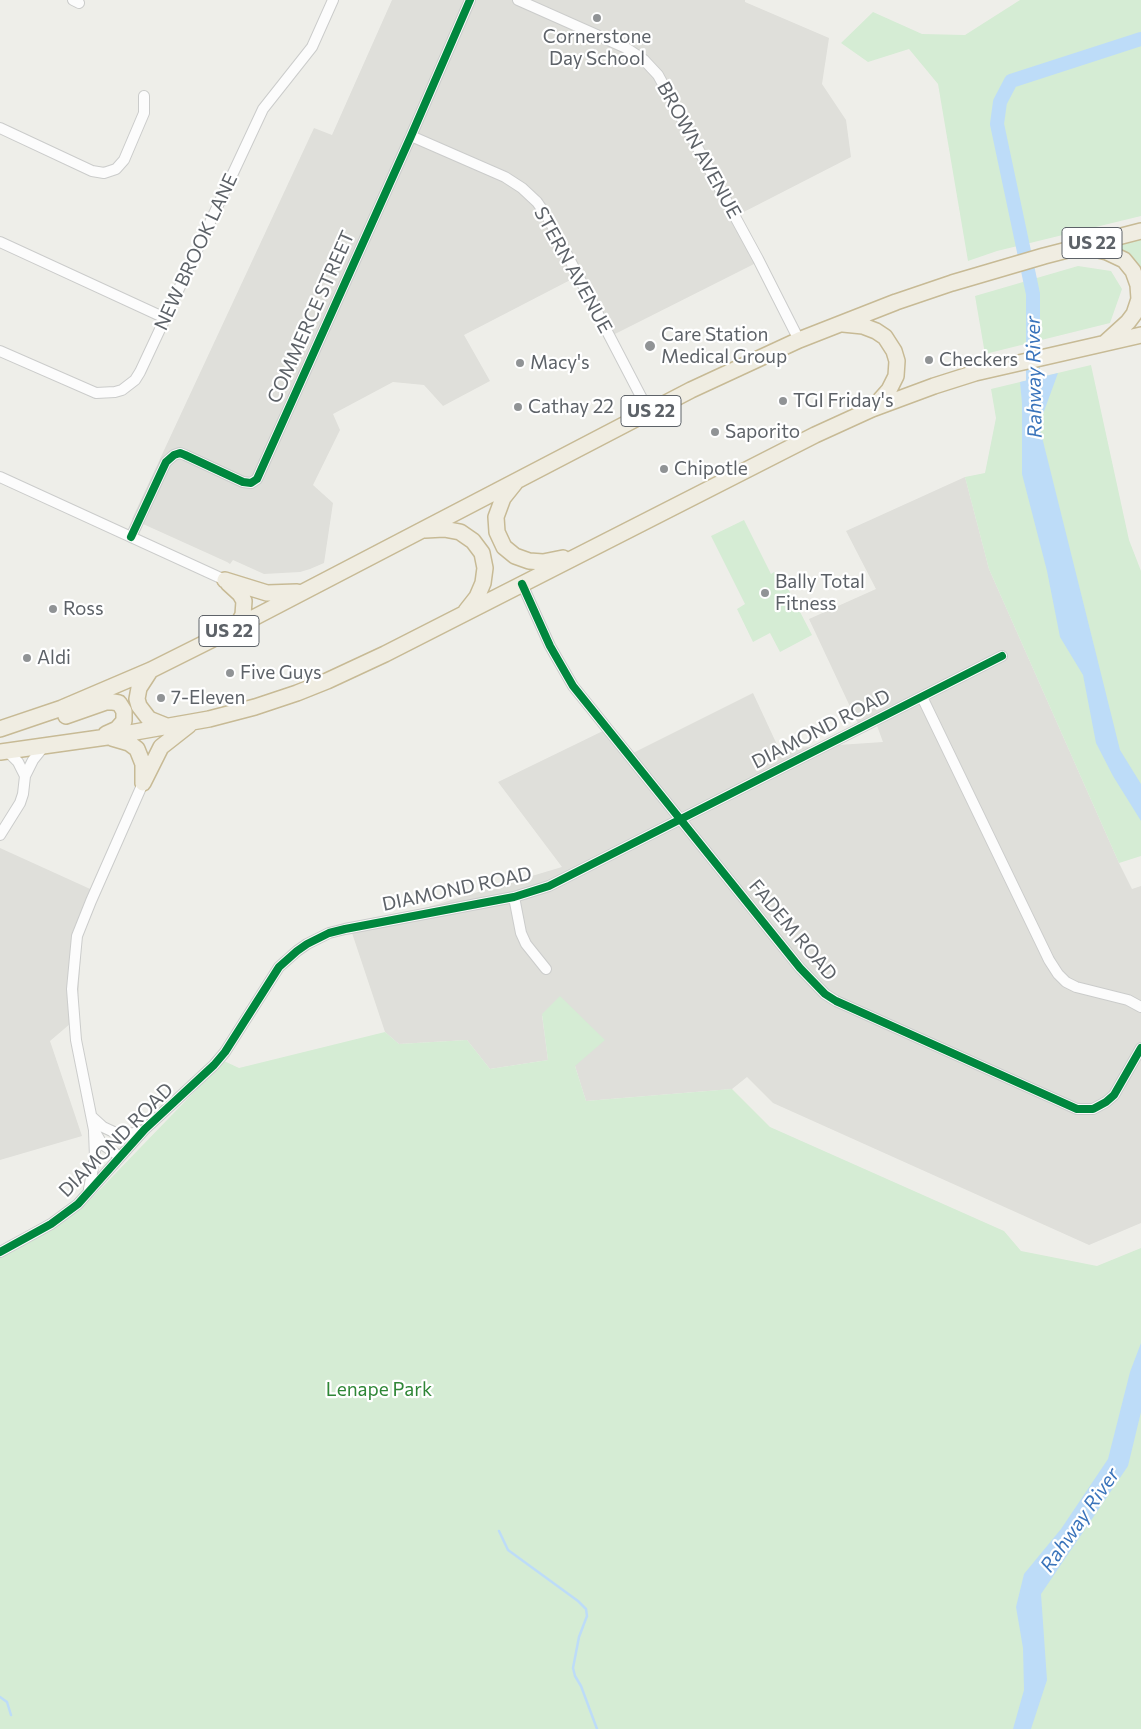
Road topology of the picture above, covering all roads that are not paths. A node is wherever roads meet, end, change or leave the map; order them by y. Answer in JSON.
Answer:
{"nodes":[{"id":1,"x":333,"y":0,"type":"edge"},
{"id":2,"x":470,"y":0,"type":"edge"},
{"id":3,"x":518,"y":0,"type":"edge"},
{"id":4,"x":144,"y":96,"type":"dead end"},
{"id":5,"x":0,"y":128,"type":"edge"},
{"id":6,"x":411,"y":136,"type":"junction"},
{"id":7,"x":1141,"y":231,"type":"edge"},
{"id":8,"x":0,"y":242,"type":"edge"},
{"id":9,"x":1078,"y":246,"type":"junction"},
{"id":10,"x":165,"y":318,"type":"junction"},
{"id":11,"x":840,"y":324,"type":"junction"},
{"id":12,"x":1141,"y":335,"type":"edge"},
{"id":13,"x":799,"y":340,"type":"junction"},
{"id":14,"x":1105,"y":343,"type":"junction"},
{"id":15,"x":0,"y":351,"type":"edge"},
{"id":16,"x":872,"y":409,"type":"junction"},
{"id":17,"x":648,"y":412,"type":"junction"},
{"id":18,"x":0,"y":477,"type":"edge"},
{"id":19,"x":518,"y":480,"type":"junction"},
{"id":20,"x":422,"y":530,"type":"junction"},
{"id":21,"x":131,"y":537,"type":"junction"},
{"id":22,"x":576,"y":556,"type":"junction"},
{"id":23,"x":225,"y":580,"type":"junction"},
{"id":24,"x":522,"y":584,"type":"junction"},
{"id":25,"x":306,"y":591,"type":"junction"},
{"id":26,"x":463,"y":614,"type":"junction"},
{"id":27,"x":236,"y":627,"type":"junction"},
{"id":28,"x":1002,"y":656,"type":"dead end"},
{"id":29,"x":151,"y":670,"type":"junction"},
{"id":30,"x":922,"y":697,"type":"junction"},
{"id":31,"x":194,"y":722,"type":"junction"},
{"id":32,"x":169,"y":727,"type":"junction"},
{"id":33,"x":0,"y":729,"type":"edge"},
{"id":34,"x":102,"y":737,"type":"junction"},
{"id":35,"x":45,"y":745,"type":"junction"},
{"id":36,"x":4,"y":752,"type":"edge"},
{"id":37,"x":25,"y":776,"type":"junction"},
{"id":38,"x":143,"y":783,"type":"junction"},
{"id":39,"x":680,"y":819,"type":"junction"},
{"id":40,"x":0,"y":835,"type":"edge"},
{"id":41,"x":514,"y":897,"type":"junction"},
{"id":42,"x":546,"y":969,"type":"dead end"},
{"id":43,"x":1141,"y":1007,"type":"edge"},
{"id":44,"x":1141,"y":1048,"type":"edge"},
{"id":45,"x":92,"y":1117,"type":"junction"},
{"id":46,"x":145,"y":1129,"type":"junction"},
{"id":47,"x":94,"y":1130,"type":"junction"},
{"id":48,"x":120,"y":1156,"type":"junction"},
{"id":49,"x":88,"y":1192,"type":"junction"},
{"id":50,"x":0,"y":1252,"type":"edge"}],
"edges":[{"from":1,"to":10,"type":"street","name":"NEW BROOK LANE"},
{"from":2,"to":6,"type":"street","name":"COMMERCE STREET"},
{"from":3,"to":13,"type":"street","name":"BROWN AVENUE"},
{"from":4,"to":5,"type":"street"},
{"from":6,"to":17,"type":"street","name":"STERN AVENUE"},
{"from":6,"to":21,"type":"street","name":"COMMERCE STREET"},
{"from":7,"to":9,"type":"highway","number":"US 22"},
{"from":8,"to":10,"type":"street"},
{"from":9,"to":11,"type":"highway","number":"US 22"},
{"from":9,"to":14,"type":"highway"},
{"from":10,"to":15,"type":"street","name":"NEW BROOK LANE"},
{"from":11,"to":13,"type":"highway","number":"US 22"},
{"from":11,"to":16,"type":"highway"},
{"from":12,"to":14,"type":"highway"},
{"from":13,"to":17,"type":"highway","number":"US 22"},
{"from":14,"to":16,"type":"highway"},
{"from":16,"to":22,"type":"highway"},
{"from":17,"to":19,"type":"highway","number":"US 22"},
{"from":18,"to":21,"type":"street"},
{"from":19,"to":20,"type":"highway","number":"US 22"},
{"from":19,"to":22,"type":"highway"},
{"from":20,"to":25,"type":"highway","number":"US 22"},
{"from":20,"to":26,"type":"highway"},
{"from":21,"to":23,"type":"street"},
{"from":22,"to":24,"type":"highway"},
{"from":23,"to":25,"type":"highway"},
{"from":23,"to":27,"type":"highway"},
{"from":24,"to":26,"type":"highway"},
{"from":24,"to":39,"type":"street","name":"FADEM ROAD"},
{"from":25,"to":27,"type":"highway","number":"US 22"},
{"from":26,"to":31,"type":"highway"},
{"from":27,"to":29,"type":"highway","number":"US 22"},
{"from":28,"to":30,"type":"street","name":"DIAMOND ROAD"},
{"from":29,"to":32,"type":"highway"},
{"from":29,"to":33,"type":"highway","number":"US 22"},
{"from":30,"to":39,"type":"street","name":"DIAMOND ROAD"},
{"from":30,"to":43,"type":"street"},
{"from":31,"to":32,"type":"highway"},
{"from":31,"to":38,"type":"highway"},
{"from":32,"to":34,"type":"highway"},
{"from":33,"to":34,"type":"highway"},
{"from":34,"to":35,"type":"highway"},
{"from":34,"to":38,"type":"highway"},
{"from":35,"to":36,"type":"highway"},
{"from":35,"to":37,"type":"street"},
{"from":36,"to":37,"type":"street"},
{"from":37,"to":40,"type":"street"},
{"from":38,"to":45,"type":"street"},
{"from":39,"to":41,"type":"street","name":"DIAMOND ROAD"},
{"from":39,"to":44,"type":"street","name":"FADEM ROAD"},
{"from":41,"to":42,"type":"street"},
{"from":41,"to":46,"type":"street","name":"DIAMOND ROAD"},
{"from":45,"to":46,"type":"street"},
{"from":45,"to":47,"type":"street"},
{"from":46,"to":48,"type":"street","name":"DIAMOND ROAD"},
{"from":47,"to":48,"type":"street"},
{"from":47,"to":49,"type":"street"},
{"from":48,"to":49,"type":"street","name":"DIAMOND ROAD"},
{"from":49,"to":50,"type":"street","name":"DIAMOND ROAD"}]}
